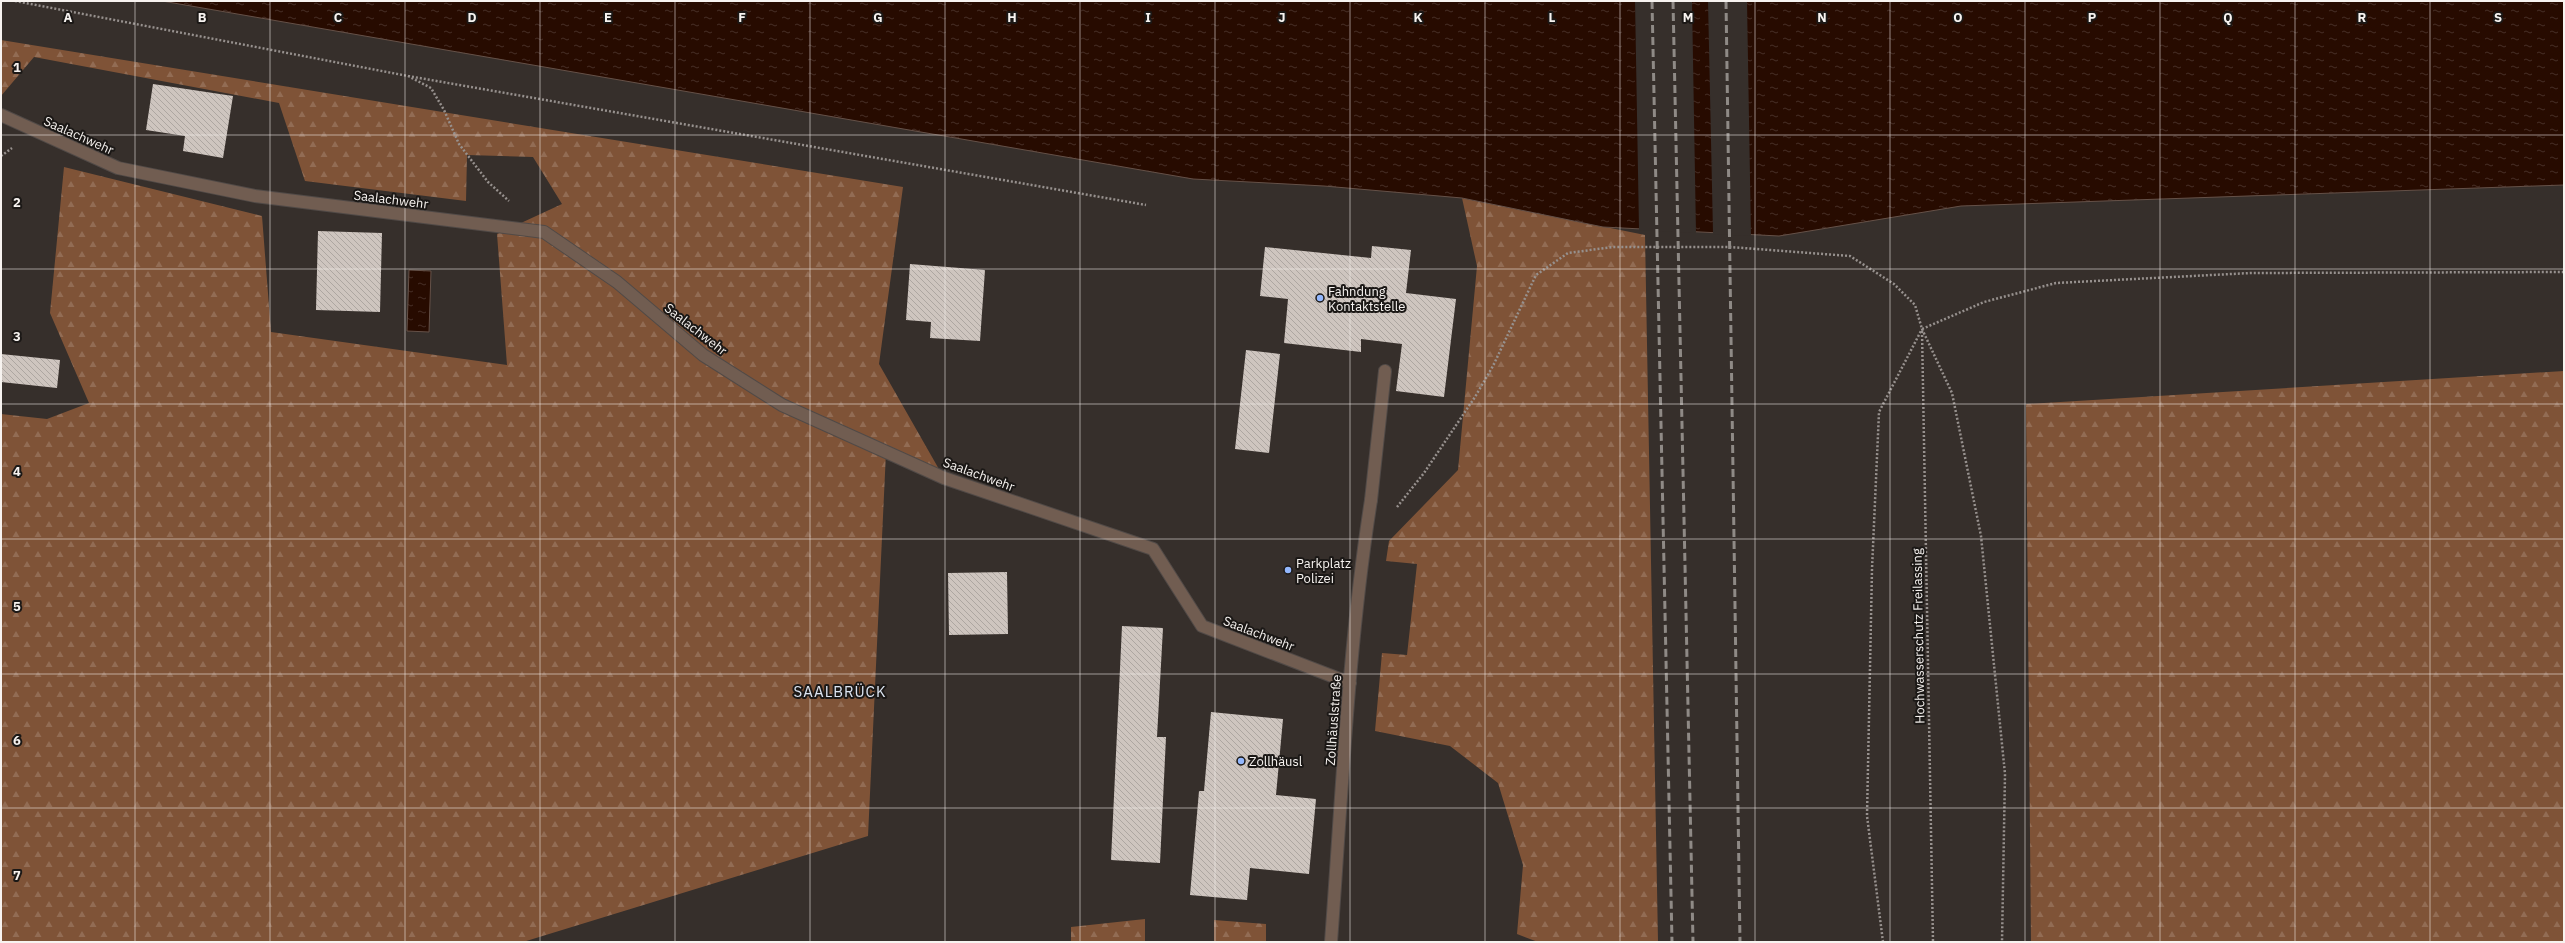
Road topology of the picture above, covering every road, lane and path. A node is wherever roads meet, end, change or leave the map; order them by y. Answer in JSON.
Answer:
{"nodes":[{"id":1,"x":15,"y":1,"type":"edge"},
{"id":2,"x":408,"y":76,"type":"junction"},
{"id":3,"x":1,"y":116,"type":"edge"},
{"id":4,"x":510,"y":202,"type":"dead end"},
{"id":5,"x":1146,"y":205,"type":"dead end"},
{"id":6,"x":2564,"y":272,"type":"edge"},
{"id":7,"x":1922,"y":329,"type":"junction"},
{"id":8,"x":1384,"y":371,"type":"dead end"},
{"id":9,"x":1396,"y":509,"type":"dead end"},
{"id":10,"x":1350,"y":683,"type":"junction"},
{"id":11,"x":1331,"y":942,"type":"edge"},
{"id":12,"x":1883,"y":942,"type":"edge"},
{"id":13,"x":1933,"y":942,"type":"edge"},
{"id":14,"x":2002,"y":942,"type":"edge"}],
"edges":[{"from":1,"to":2,"type":"path"},
{"from":2,"to":4,"type":"path"},
{"from":2,"to":5,"type":"path"},
{"from":3,"to":10,"type":"street","name":"Saalachwehr"},
{"from":6,"to":7,"type":"path"},
{"from":7,"to":9,"type":"path"},
{"from":7,"to":12,"type":"path"},
{"from":7,"to":13,"type":"path","name":"Hochwasserschutz Freilassing"},
{"from":7,"to":14,"type":"path"},
{"from":8,"to":10,"type":"street","name":"Zollhäuslstraße"},
{"from":10,"to":11,"type":"street","name":"Zollhäuslstraße"}]}
